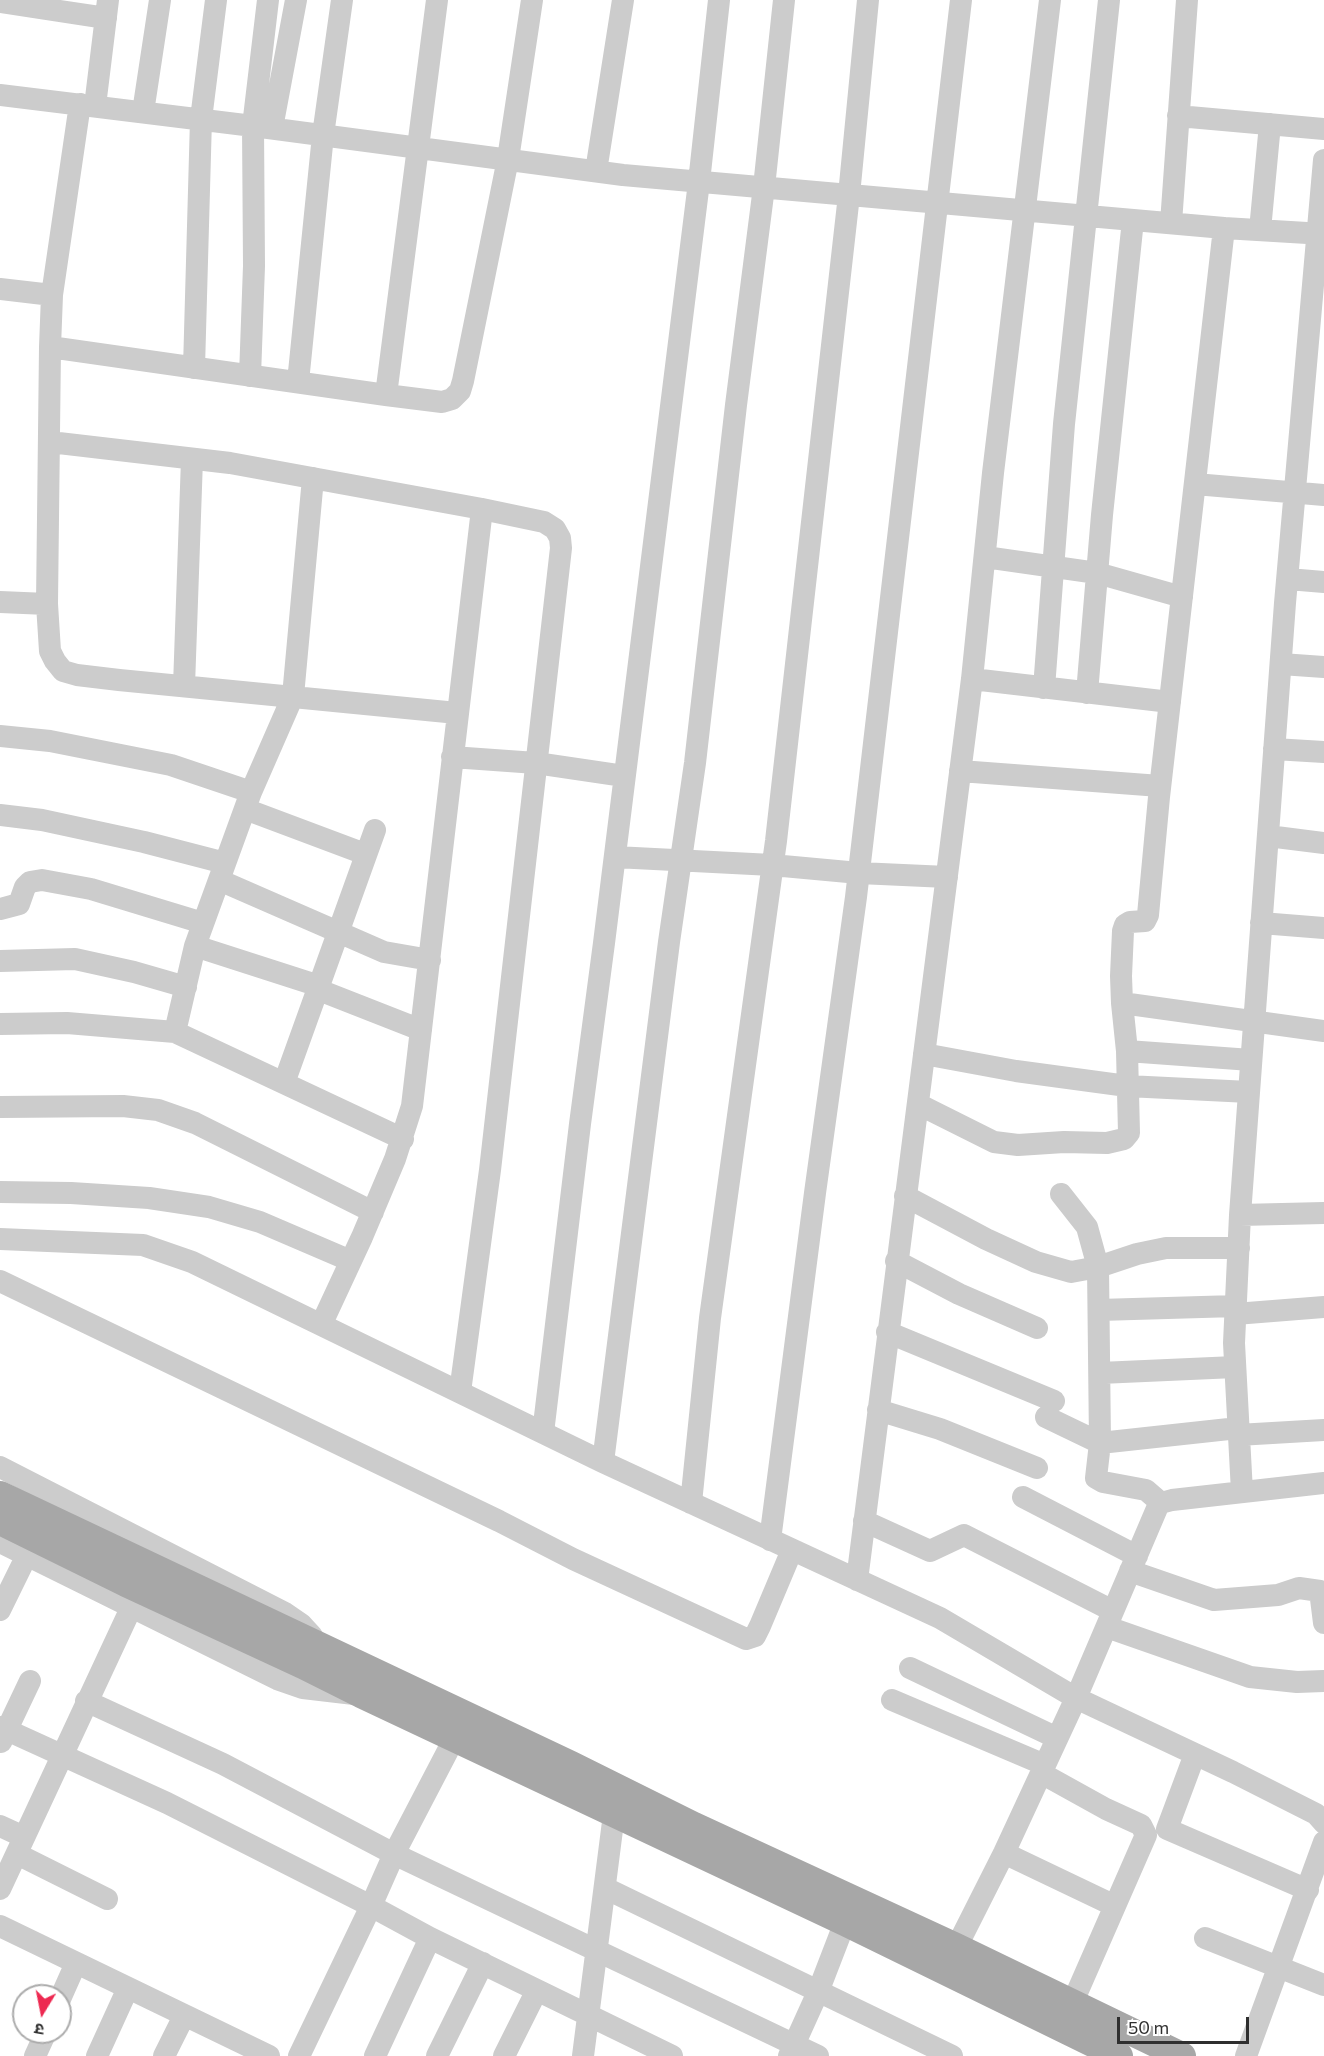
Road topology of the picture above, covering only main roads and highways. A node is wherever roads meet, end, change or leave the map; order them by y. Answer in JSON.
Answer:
{"nodes":[{"id":1,"x":0,"y":1495,"type":"edge"},
{"id":2,"x":0,"y":1521,"type":"edge"},
{"id":3,"x":312,"y":1652,"type":"junction"},
{"id":4,"x":618,"y":1802,"type":"junction"},
{"id":5,"x":950,"y":1959,"type":"junction"},
{"id":6,"x":1102,"y":2052,"type":"edge"},
{"id":7,"x":1182,"y":2056,"type":"edge"}],
"edges":[{"from":1,"to":3,"type":"main road"},
{"from":2,"to":3,"type":"main road"},
{"from":3,"to":4,"type":"main road"},
{"from":3,"to":4,"type":"main road"},
{"from":4,"to":5,"type":"main road"},
{"from":4,"to":5,"type":"main road"},
{"from":5,"to":6,"type":"main road"},
{"from":5,"to":7,"type":"main road"}]}
